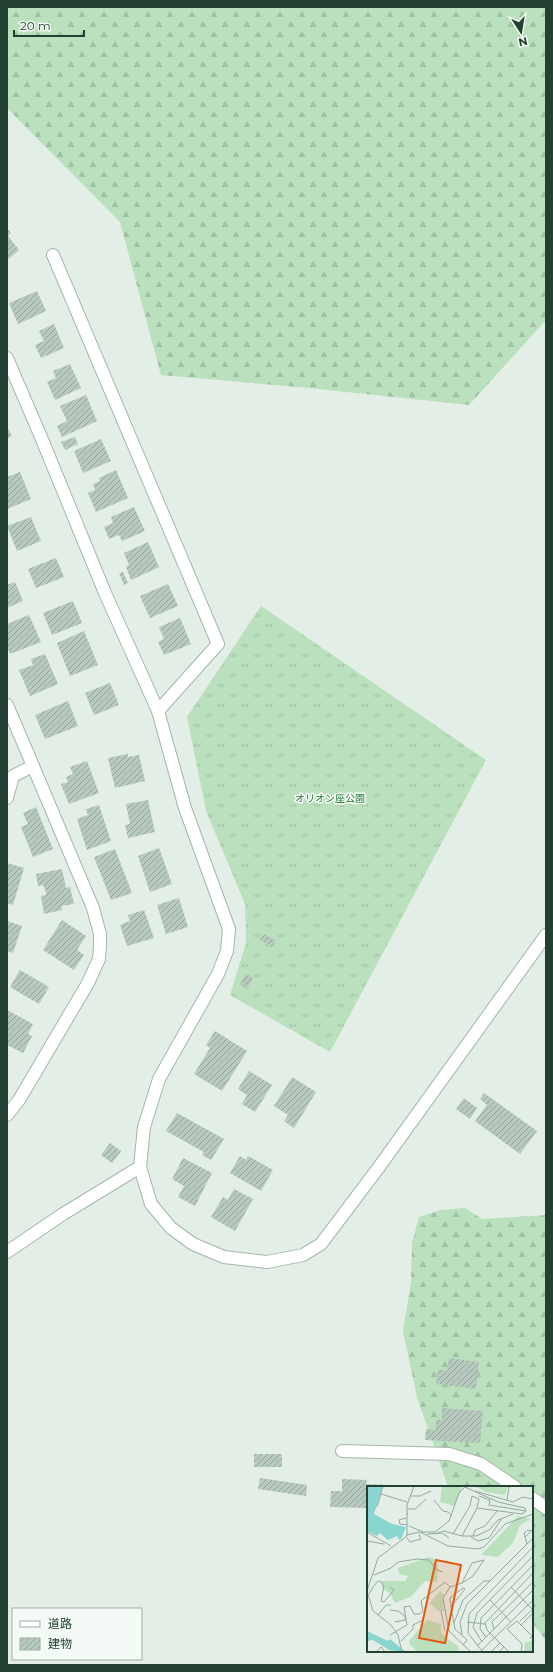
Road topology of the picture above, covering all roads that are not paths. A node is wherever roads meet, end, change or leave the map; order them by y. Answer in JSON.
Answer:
{"nodes":[{"id":1,"x":53,"y":256,"type":"dead end"},
{"id":2,"x":7,"y":358,"type":"edge"},
{"id":3,"x":7,"y":705,"type":"edge"},
{"id":4,"x":158,"y":710,"type":"junction"},
{"id":5,"x":33,"y":766,"type":"junction"},
{"id":6,"x":7,"y":798,"type":"edge"},
{"id":7,"x":546,"y":935,"type":"edge"},
{"id":8,"x":7,"y":1115,"type":"edge"},
{"id":9,"x":140,"y":1167,"type":"junction"},
{"id":10,"x":7,"y":1252,"type":"edge"},
{"id":11,"x":342,"y":1451,"type":"dead end"},
{"id":12,"x":514,"y":1486,"type":"edge"},
{"id":13,"x":533,"y":1499,"type":"edge"},
{"id":14,"x":546,"y":1508,"type":"edge"}],
"edges":[{"from":1,"to":4,"type":"street"},
{"from":2,"to":4,"type":"street"},
{"from":3,"to":5,"type":"street"},
{"from":4,"to":9,"type":"street"},
{"from":5,"to":6,"type":"street"},
{"from":5,"to":8,"type":"street"},
{"from":7,"to":9,"type":"street"},
{"from":9,"to":10,"type":"street"},
{"from":11,"to":12,"type":"street"},
{"from":13,"to":14,"type":"street"}]}
